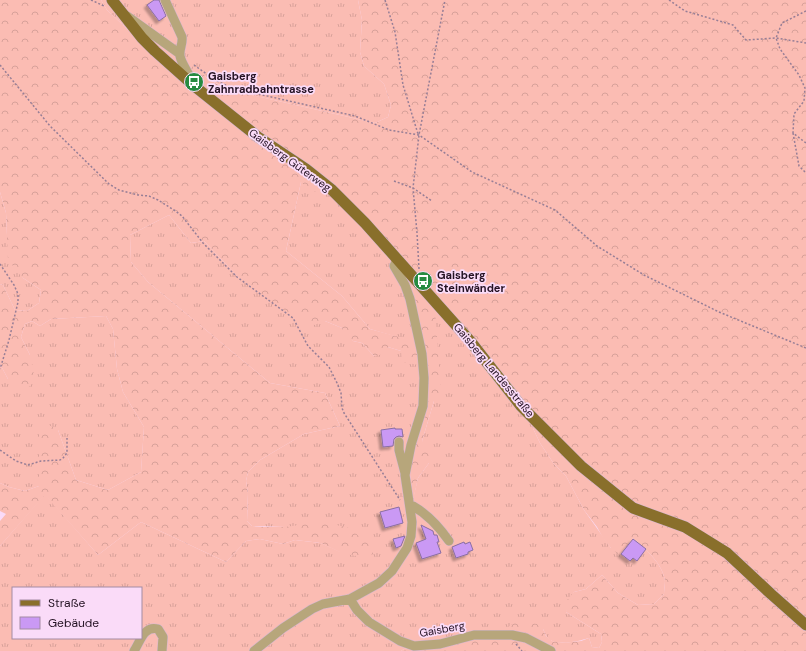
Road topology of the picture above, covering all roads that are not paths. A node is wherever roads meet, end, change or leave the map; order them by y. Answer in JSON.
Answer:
{"nodes":[{"id":1,"x":112,"y":0,"type":"edge"},
{"id":2,"x":165,"y":0,"type":"edge"},
{"id":3,"x":121,"y":12,"type":"junction"},
{"id":4,"x":180,"y":54,"type":"junction"},
{"id":5,"x":193,"y":84,"type":"junction"},
{"id":6,"x":397,"y":260,"type":"junction"},
{"id":7,"x":399,"y":442,"type":"dead end"},
{"id":8,"x":405,"y":475,"type":"junction"},
{"id":9,"x":410,"y":509,"type":"junction"},
{"id":10,"x":448,"y":541,"type":"dead end"},
{"id":11,"x":350,"y":599,"type":"junction"},
{"id":12,"x":806,"y":625,"type":"edge"},
{"id":13,"x":142,"y":637,"type":"edge"},
{"id":14,"x":141,"y":639,"type":"edge"},
{"id":15,"x":134,"y":651,"type":"edge"},
{"id":16,"x":162,"y":651,"type":"edge"},
{"id":17,"x":254,"y":651,"type":"edge"},
{"id":18,"x":551,"y":651,"type":"edge"}],
"edges":[{"from":1,"to":3,"type":"main road","name":"Gaisberg Güterweg"},
{"from":2,"to":4,"type":"street"},
{"from":3,"to":4,"type":"street"},
{"from":3,"to":5,"type":"main road","name":"Gaisberg Güterweg"},
{"from":4,"to":5,"type":"street"},
{"from":5,"to":6,"type":"main road","name":"Gaisberg Güterweg"},
{"from":6,"to":8,"type":"street"},
{"from":6,"to":12,"type":"main road","name":"Gaisberg Landesstraße"},
{"from":7,"to":8,"type":"street"},
{"from":8,"to":9,"type":"street"},
{"from":9,"to":10,"type":"street"},
{"from":9,"to":11,"type":"street"},
{"from":11,"to":17,"type":"street"},
{"from":11,"to":18,"type":"street","name":"Gaisberg"},
{"from":13,"to":16,"type":"street"},
{"from":14,"to":15,"type":"street"}]}
